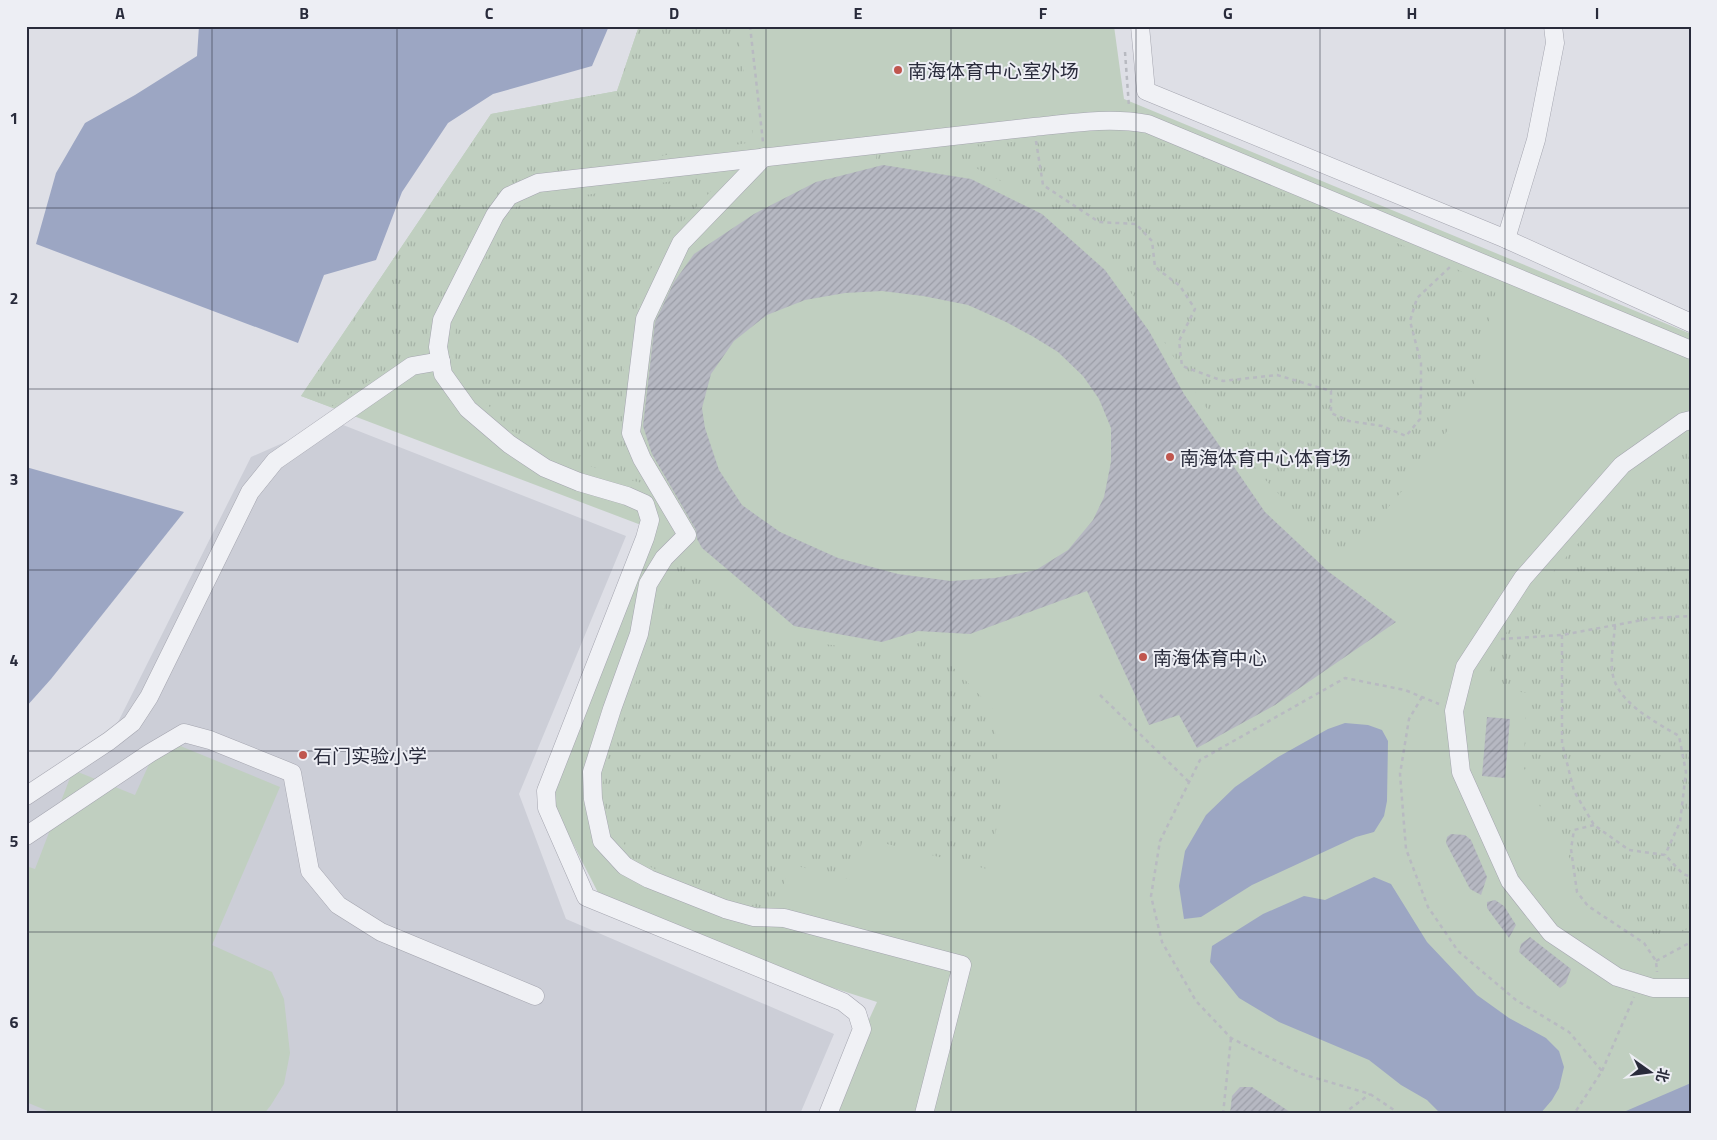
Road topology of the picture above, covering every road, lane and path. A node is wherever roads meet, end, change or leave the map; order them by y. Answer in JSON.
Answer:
{"nodes":[{"id":1,"x":750,"y":26,"type":"edge"},
{"id":2,"x":1140,"y":26,"type":"edge"},
{"id":3,"x":1553,"y":26,"type":"edge"},
{"id":4,"x":1125,"y":45,"type":"dead end"},
{"id":5,"x":1130,"y":121,"type":"junction"},
{"id":6,"x":1034,"y":127,"type":"junction"},
{"id":7,"x":764,"y":157,"type":"junction"},
{"id":8,"x":1506,"y":239,"type":"junction"},
{"id":9,"x":1467,"y":256,"type":"junction"},
{"id":10,"x":1691,"y":323,"type":"edge"},
{"id":11,"x":1691,"y":350,"type":"edge"},
{"id":12,"x":441,"y":361,"type":"junction"},
{"id":13,"x":1691,"y":420,"type":"edge"},
{"id":14,"x":1691,"y":616,"type":"edge"},
{"id":15,"x":1615,"y":626,"type":"junction"},
{"id":16,"x":1562,"y":635,"type":"junction"},
{"id":17,"x":1482,"y":641,"type":"junction"},
{"id":18,"x":1100,"y":695,"type":"dead end"},
{"id":19,"x":1189,"y":782,"type":"junction"},
{"id":20,"x":26,"y":796,"type":"edge"},
{"id":21,"x":1594,"y":825,"type":"junction"},
{"id":22,"x":26,"y":836,"type":"edge"},
{"id":23,"x":1665,"y":855,"type":"junction"},
{"id":24,"x":1691,"y":877,"type":"edge"},
{"id":25,"x":1691,"y":942,"type":"edge"},
{"id":26,"x":1656,"y":961,"type":"junction"},
{"id":27,"x":1639,"y":984,"type":"junction"},
{"id":28,"x":1659,"y":988,"type":"junction"},
{"id":29,"x":1691,"y":988,"type":"edge"},
{"id":30,"x":535,"y":996,"type":"dead end"},
{"id":31,"x":1231,"y":1038,"type":"junction"},
{"id":32,"x":1602,"y":1071,"type":"junction"},
{"id":33,"x":1370,"y":1094,"type":"junction"},
{"id":34,"x":828,"y":1114,"type":"edge"},
{"id":35,"x":924,"y":1114,"type":"edge"},
{"id":36,"x":1222,"y":1114,"type":"edge"},
{"id":37,"x":1342,"y":1114,"type":"edge"},
{"id":38,"x":1400,"y":1114,"type":"edge"},
{"id":39,"x":1574,"y":1114,"type":"edge"}],
"edges":[{"from":1,"to":7,"type":"path"},
{"from":2,"to":8,"type":"street"},
{"from":3,"to":8,"type":"street"},
{"from":4,"to":5,"type":"path"},
{"from":5,"to":6,"type":"street"},
{"from":5,"to":9,"type":"street"},
{"from":6,"to":7,"type":"street"},
{"from":6,"to":9,"type":"path"},
{"from":7,"to":12,"type":"street"},
{"from":7,"to":35,"type":"street"},
{"from":8,"to":10,"type":"street"},
{"from":9,"to":11,"type":"street"},
{"from":12,"to":20,"type":"street"},
{"from":12,"to":34,"type":"street"},
{"from":13,"to":17,"type":"street"},
{"from":14,"to":15,"type":"path"},
{"from":15,"to":16,"type":"path"},
{"from":15,"to":23,"type":"path"},
{"from":16,"to":17,"type":"path"},
{"from":16,"to":21,"type":"path"},
{"from":17,"to":27,"type":"street"},
{"from":18,"to":19,"type":"path"},
{"from":19,"to":31,"type":"path"},
{"from":19,"to":32,"type":"path"},
{"from":21,"to":23,"type":"path"},
{"from":21,"to":26,"type":"path"},
{"from":22,"to":30,"type":"street"},
{"from":23,"to":24,"type":"path"},
{"from":25,"to":26,"type":"path"},
{"from":26,"to":28,"type":"path"},
{"from":27,"to":28,"type":"street"},
{"from":27,"to":32,"type":"path"},
{"from":28,"to":29,"type":"street"},
{"from":31,"to":33,"type":"path"},
{"from":31,"to":36,"type":"path"},
{"from":32,"to":39,"type":"path"},
{"from":33,"to":37,"type":"path"},
{"from":33,"to":38,"type":"path"}]}
